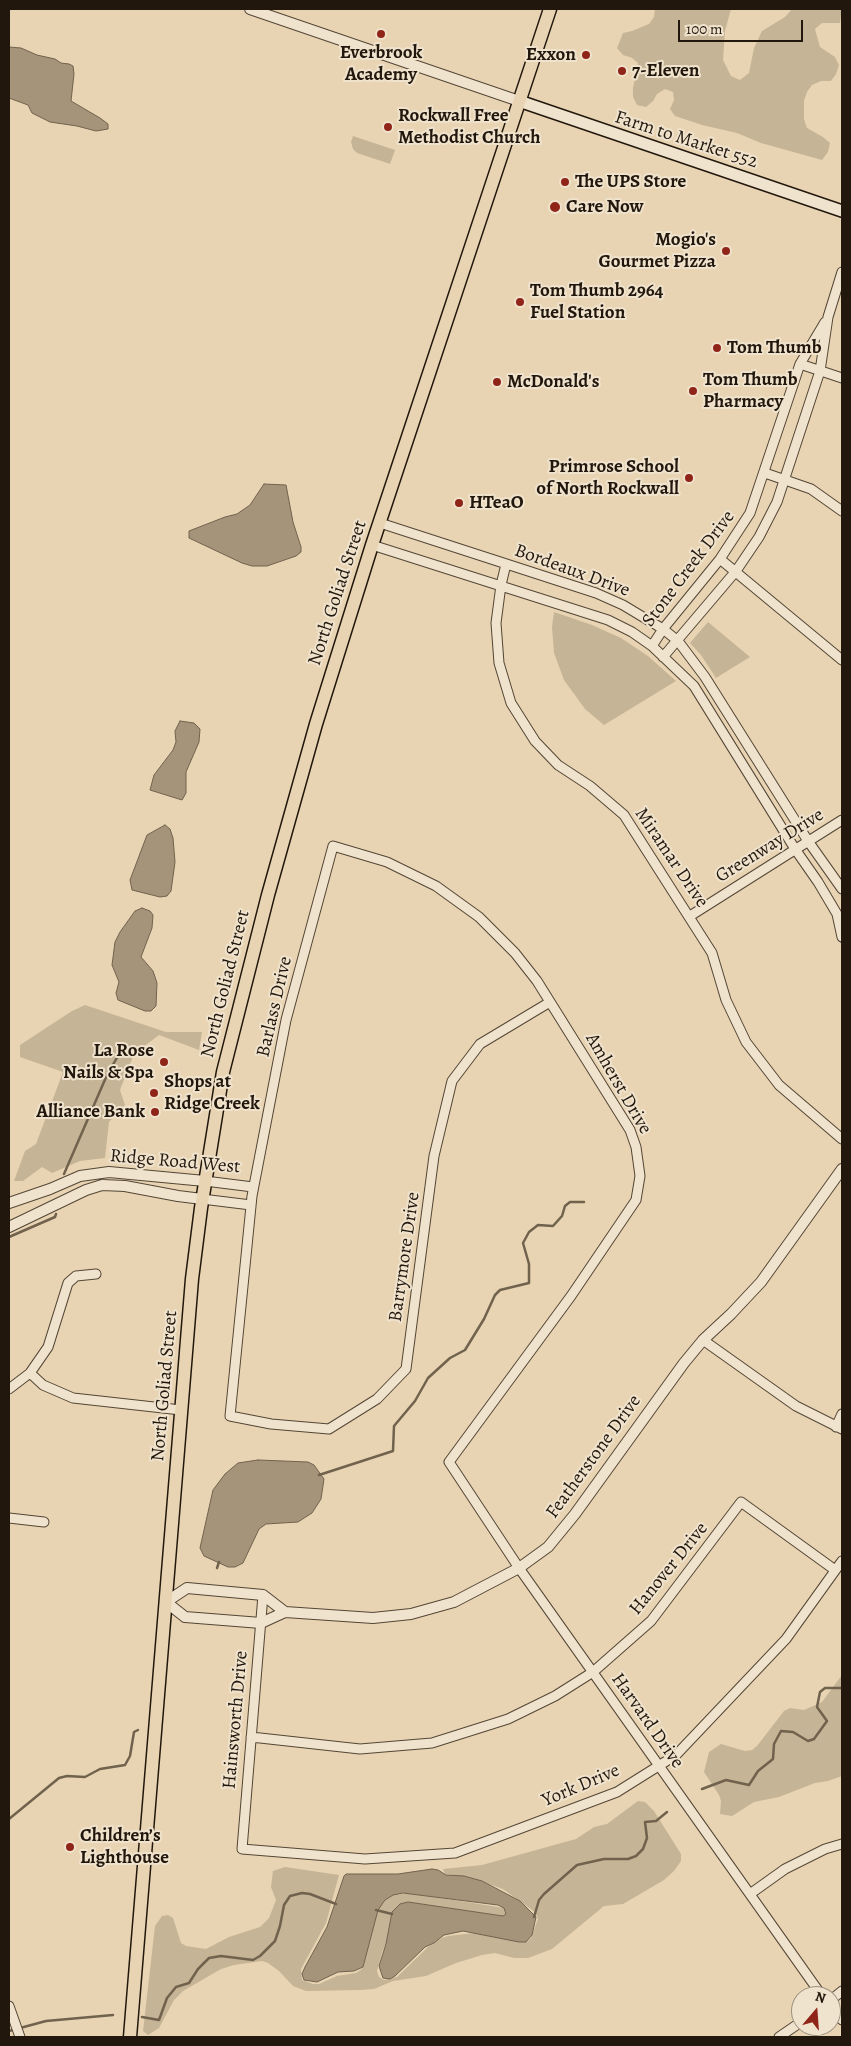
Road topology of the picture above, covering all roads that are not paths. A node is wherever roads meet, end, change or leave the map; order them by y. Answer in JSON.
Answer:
{"nodes":[{"id":1,"x":250,"y":9,"type":"edge"},
{"id":2,"x":550,"y":9,"type":"edge"},
{"id":3,"x":519,"y":101,"type":"junction"},
{"id":4,"x":842,"y":211,"type":"edge"},
{"id":5,"x":842,"y":272,"type":"edge"},
{"id":6,"x":828,"y":317,"type":"junction"},
{"id":7,"x":800,"y":364,"type":"junction"},
{"id":8,"x":820,"y":371,"type":"junction"},
{"id":9,"x":842,"y":378,"type":"edge"},
{"id":10,"x":765,"y":472,"type":"junction"},
{"id":11,"x":784,"y":479,"type":"junction"},
{"id":12,"x":842,"y":511,"type":"edge"},
{"id":13,"x":380,"y":523,"type":"junction"},
{"id":14,"x":372,"y":545,"type":"junction"},
{"id":15,"x":720,"y":559,"type":"junction"},
{"id":16,"x":506,"y":564,"type":"junction"},
{"id":17,"x":736,"y":571,"type":"junction"},
{"id":18,"x":501,"y":585,"type":"junction"},
{"id":19,"x":663,"y":629,"type":"junction"},
{"id":20,"x":678,"y":641,"type":"junction"},
{"id":21,"x":652,"y":646,"type":"junction"},
{"id":22,"x":663,"y":657,"type":"junction"},
{"id":23,"x":842,"y":660,"type":"edge"},
{"id":24,"x":750,"y":750,"type":"junction"},
{"id":25,"x":738,"y":757,"type":"junction"},
{"id":26,"x":842,"y":820,"type":"edge"},
{"id":27,"x":808,"y":841,"type":"junction"},
{"id":28,"x":333,"y":846,"type":"joint"},
{"id":29,"x":796,"y":849,"type":"junction"},
{"id":30,"x":842,"y":890,"type":"edge"},
{"id":31,"x":690,"y":916,"type":"junction"},
{"id":32,"x":842,"y":937,"type":"edge"},
{"id":33,"x":550,"y":1002,"type":"junction"},
{"id":34,"x":842,"y":1139,"type":"edge"},
{"id":35,"x":842,"y":1169,"type":"edge"},
{"id":36,"x":126,"y":1172,"type":"junction"},
{"id":37,"x":205,"y":1181,"type":"junction"},
{"id":38,"x":125,"y":1186,"type":"junction"},
{"id":39,"x":254,"y":1187,"type":"junction"},
{"id":40,"x":202,"y":1199,"type":"junction"},
{"id":41,"x":9,"y":1203,"type":"edge"},
{"id":42,"x":251,"y":1205,"type":"junction"},
{"id":43,"x":9,"y":1227,"type":"edge"},
{"id":44,"x":96,"y":1274,"type":"dead end"},
{"id":45,"x":703,"y":1340,"type":"junction"},
{"id":46,"x":30,"y":1373,"type":"junction"},
{"id":47,"x":9,"y":1389,"type":"edge"},
{"id":48,"x":181,"y":1410,"type":"junction"},
{"id":49,"x":842,"y":1414,"type":"edge"},
{"id":50,"x":230,"y":1416,"type":"joint"},
{"id":51,"x":839,"y":1428,"type":"edge"},
{"id":52,"x":449,"y":1462,"type":"joint"},
{"id":53,"x":9,"y":1518,"type":"edge"},
{"id":54,"x":44,"y":1522,"type":"dead end"},
{"id":55,"x":842,"y":1561,"type":"edge"},
{"id":56,"x":519,"y":1568,"type":"junction"},
{"id":57,"x":836,"y":1570,"type":"junction"},
{"id":58,"x":263,"y":1595,"type":"junction"},
{"id":59,"x":166,"y":1602,"type":"junction"},
{"id":60,"x":285,"y":1612,"type":"junction"},
{"id":61,"x":261,"y":1623,"type":"junction"},
{"id":62,"x":593,"y":1672,"type":"junction"},
{"id":63,"x":251,"y":1737,"type":"junction"},
{"id":64,"x":658,"y":1765,"type":"junction"},
{"id":65,"x":842,"y":1844,"type":"edge"},
{"id":66,"x":242,"y":1849,"type":"joint"},
{"id":67,"x":750,"y":1894,"type":"junction"},
{"id":68,"x":815,"y":1986,"type":"edge"},
{"id":69,"x":9,"y":2007,"type":"edge"},
{"id":70,"x":791,"y":2029,"type":"edge"},
{"id":71,"x":20,"y":2037,"type":"edge"},
{"id":72,"x":130,"y":2037,"type":"edge"},
{"id":73,"x":779,"y":2037,"type":"edge"}],
"edges":[{"from":1,"to":3,"type":"street"},
{"from":2,"to":3,"type":"main road","name":"North Goliad Street"},
{"from":3,"to":4,"type":"main road","name":"Farm to Market 552"},
{"from":3,"to":13,"type":"main road","name":"North Goliad Street"},
{"from":5,"to":6,"type":"street","name":"Stone Creek Drive"},
{"from":6,"to":7,"type":"street","name":"Stone Creek Drive"},
{"from":6,"to":8,"type":"street","name":"Stone Creek Drive"},
{"from":7,"to":8,"type":"street"},
{"from":7,"to":10,"type":"street","name":"Stone Creek Drive"},
{"from":8,"to":9,"type":"street"},
{"from":8,"to":11,"type":"street","name":"Stone Creek Drive"},
{"from":10,"to":11,"type":"street"},
{"from":10,"to":15,"type":"street","name":"Stone Creek Drive"},
{"from":11,"to":12,"type":"street"},
{"from":11,"to":17,"type":"street","name":"Stone Creek Drive"},
{"from":13,"to":14,"type":"main road","name":"North Goliad Street"},
{"from":13,"to":16,"type":"street","name":"Bordeaux Drive"},
{"from":14,"to":18,"type":"street","name":"Bordeaux Drive"},
{"from":14,"to":37,"type":"main road","name":"North Goliad Street"},
{"from":15,"to":17,"type":"street"},
{"from":15,"to":19,"type":"street","name":"Stone Creek Drive"},
{"from":16,"to":18,"type":"street","name":"Miramar Drive"},
{"from":16,"to":19,"type":"street","name":"Bordeaux Drive"},
{"from":17,"to":20,"type":"street","name":"Stone Creek Drive"},
{"from":17,"to":23,"type":"street"},
{"from":18,"to":21,"type":"street","name":"Bordeaux Drive"},
{"from":18,"to":31,"type":"street","name":"Miramar Drive"},
{"from":19,"to":20,"type":"street","name":"Bordeaux Drive"},
{"from":19,"to":21,"type":"street","name":"Stone Creek Drive"},
{"from":20,"to":22,"type":"street","name":"Stone Creek Drive"},
{"from":20,"to":24,"type":"street","name":"Bordeaux Drive"},
{"from":21,"to":22,"type":"street","name":"Bordeaux Drive"},
{"from":22,"to":25,"type":"street","name":"Bordeaux Drive"},
{"from":24,"to":25,"type":"street"},
{"from":24,"to":27,"type":"street","name":"Bordeaux Drive"},
{"from":25,"to":29,"type":"street","name":"Bordeaux Drive"},
{"from":26,"to":27,"type":"street","name":"Greenway Drive"},
{"from":27,"to":29,"type":"street","name":"Greenway Drive"},
{"from":27,"to":30,"type":"street","name":"Bordeaux Drive"},
{"from":28,"to":33,"type":"street","name":"Amherst Drive"},
{"from":28,"to":39,"type":"street","name":"Barlass Drive"},
{"from":29,"to":31,"type":"street","name":"Greenway Drive"},
{"from":29,"to":32,"type":"street","name":"Bordeaux Drive"},
{"from":31,"to":34,"type":"street","name":"Miramar Drive"},
{"from":33,"to":50,"type":"street","name":"Barrymore Drive"},
{"from":33,"to":52,"type":"street","name":"Amherst Drive"},
{"from":35,"to":45,"type":"street","name":"Featherstone Drive"},
{"from":36,"to":37,"type":"street","name":"Ridge Road West"},
{"from":36,"to":38,"type":"street"},
{"from":36,"to":41,"type":"street","name":"Ridge Road West"},
{"from":37,"to":39,"type":"street","name":"Ridge Road West"},
{"from":37,"to":40,"type":"main road","name":"North Goliad Street"},
{"from":38,"to":40,"type":"street","name":"Ridge Road West"},
{"from":38,"to":43,"type":"street","name":"Ridge Road West"},
{"from":39,"to":42,"type":"street","name":"Barlass Drive"},
{"from":40,"to":42,"type":"street","name":"Ridge Road West"},
{"from":40,"to":48,"type":"main road","name":"North Goliad Street"},
{"from":42,"to":50,"type":"street","name":"Barlass Drive"},
{"from":44,"to":46,"type":"street"},
{"from":45,"to":51,"type":"street"},
{"from":45,"to":56,"type":"street","name":"Featherstone Drive"},
{"from":46,"to":47,"type":"street"},
{"from":46,"to":48,"type":"street"},
{"from":48,"to":59,"type":"main road","name":"North Goliad Street"},
{"from":49,"to":51,"type":"street"},
{"from":52,"to":56,"type":"street","name":"Harvard Drive"},
{"from":53,"to":54,"type":"street"},
{"from":55,"to":57,"type":"street","name":"York Drive"},
{"from":56,"to":60,"type":"street","name":"Featherstone Drive"},
{"from":56,"to":62,"type":"street","name":"Harvard Drive"},
{"from":57,"to":62,"type":"street","name":"Hanover Drive"},
{"from":57,"to":64,"type":"street","name":"York Drive"},
{"from":58,"to":59,"type":"street"},
{"from":58,"to":60,"type":"street"},
{"from":58,"to":61,"type":"street","name":"Hainsworth Drive"},
{"from":59,"to":61,"type":"street","name":"Featherstone Drive"},
{"from":59,"to":72,"type":"main road","name":"North Goliad Street"},
{"from":60,"to":61,"type":"street","name":"Featherstone Drive"},
{"from":61,"to":63,"type":"street","name":"Hainsworth Drive"},
{"from":62,"to":63,"type":"street","name":"Hanover Drive"},
{"from":62,"to":64,"type":"street","name":"Harvard Drive"},
{"from":63,"to":66,"type":"street","name":"Hainsworth Drive"},
{"from":64,"to":66,"type":"street","name":"York Drive"},
{"from":64,"to":67,"type":"street","name":"Harvard Drive"},
{"from":65,"to":67,"type":"street"},
{"from":67,"to":68,"type":"street","name":"Harvard Drive"},
{"from":69,"to":71,"type":"street"},
{"from":70,"to":73,"type":"street"}]}
